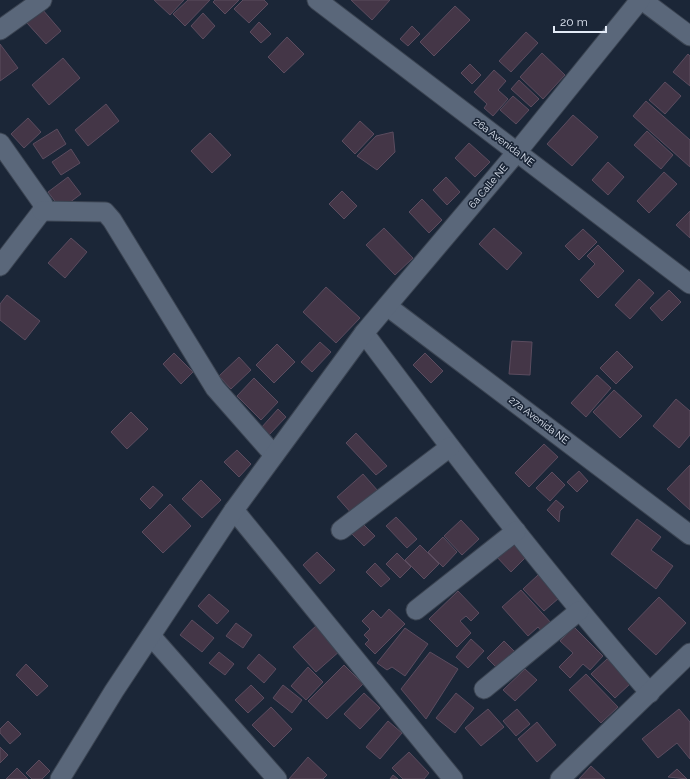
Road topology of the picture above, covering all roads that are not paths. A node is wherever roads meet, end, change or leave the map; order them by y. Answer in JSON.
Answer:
{"nodes":[{"id":1,"x":42,"y":0,"type":"edge"},
{"id":2,"x":317,"y":0,"type":"edge"},
{"id":3,"x":641,"y":0,"type":"edge"},
{"id":4,"x":0,"y":30,"type":"edge"},
{"id":5,"x":690,"y":36,"type":"edge"},
{"id":6,"x":1,"y":148,"type":"edge"},
{"id":7,"x":517,"y":152,"type":"junction"},
{"id":8,"x":42,"y":211,"type":"junction"},
{"id":9,"x":0,"y":266,"type":"edge"},
{"id":10,"x":690,"y":284,"type":"edge"},
{"id":11,"x":387,"y":306,"type":"junction"},
{"id":12,"x":364,"y":333,"type":"junction"},
{"id":13,"x":450,"y":447,"type":"junction"},
{"id":14,"x":274,"y":455,"type":"junction"},
{"id":15,"x":234,"y":510,"type":"junction"},
{"id":16,"x":341,"y":530,"type":"dead end"},
{"id":17,"x":516,"y":531,"type":"junction"},
{"id":18,"x":690,"y":535,"type":"edge"},
{"id":19,"x":416,"y":610,"type":"dead end"},
{"id":20,"x":579,"y":611,"type":"junction"},
{"id":21,"x":150,"y":636,"type":"junction"},
{"id":22,"x":690,"y":653,"type":"edge"},
{"id":23,"x":484,"y":689,"type":"dead end"},
{"id":24,"x":650,"y":693,"type":"junction"},
{"id":25,"x":60,"y":779,"type":"edge"},
{"id":26,"x":277,"y":779,"type":"edge"},
{"id":27,"x":453,"y":779,"type":"edge"},
{"id":28,"x":560,"y":779,"type":"edge"}],
"edges":[{"from":1,"to":4,"type":"street"},
{"from":2,"to":7,"type":"street","name":"26a Avenida NE"},
{"from":3,"to":5,"type":"street"},
{"from":3,"to":7,"type":"street","name":"6a Calle NE"},
{"from":6,"to":8,"type":"street"},
{"from":7,"to":10,"type":"street","name":"26a Avenida NE"},
{"from":7,"to":11,"type":"street","name":"6a Calle NE"},
{"from":8,"to":9,"type":"street"},
{"from":8,"to":14,"type":"street"},
{"from":11,"to":12,"type":"street","name":"6a Calle NE"},
{"from":11,"to":18,"type":"street","name":"27a Avenida NE"},
{"from":12,"to":13,"type":"street"},
{"from":12,"to":14,"type":"street","name":"6a Calle NE"},
{"from":13,"to":16,"type":"street"},
{"from":13,"to":17,"type":"street"},
{"from":14,"to":15,"type":"street","name":"6a Calle NE"},
{"from":15,"to":21,"type":"street","name":"6a Calle NE"},
{"from":15,"to":27,"type":"street"},
{"from":17,"to":19,"type":"street"},
{"from":17,"to":20,"type":"street"},
{"from":20,"to":23,"type":"street"},
{"from":20,"to":24,"type":"street"},
{"from":21,"to":25,"type":"street","name":"6a Calle NE"},
{"from":21,"to":26,"type":"street"},
{"from":22,"to":24,"type":"street"},
{"from":24,"to":28,"type":"street"}]}
